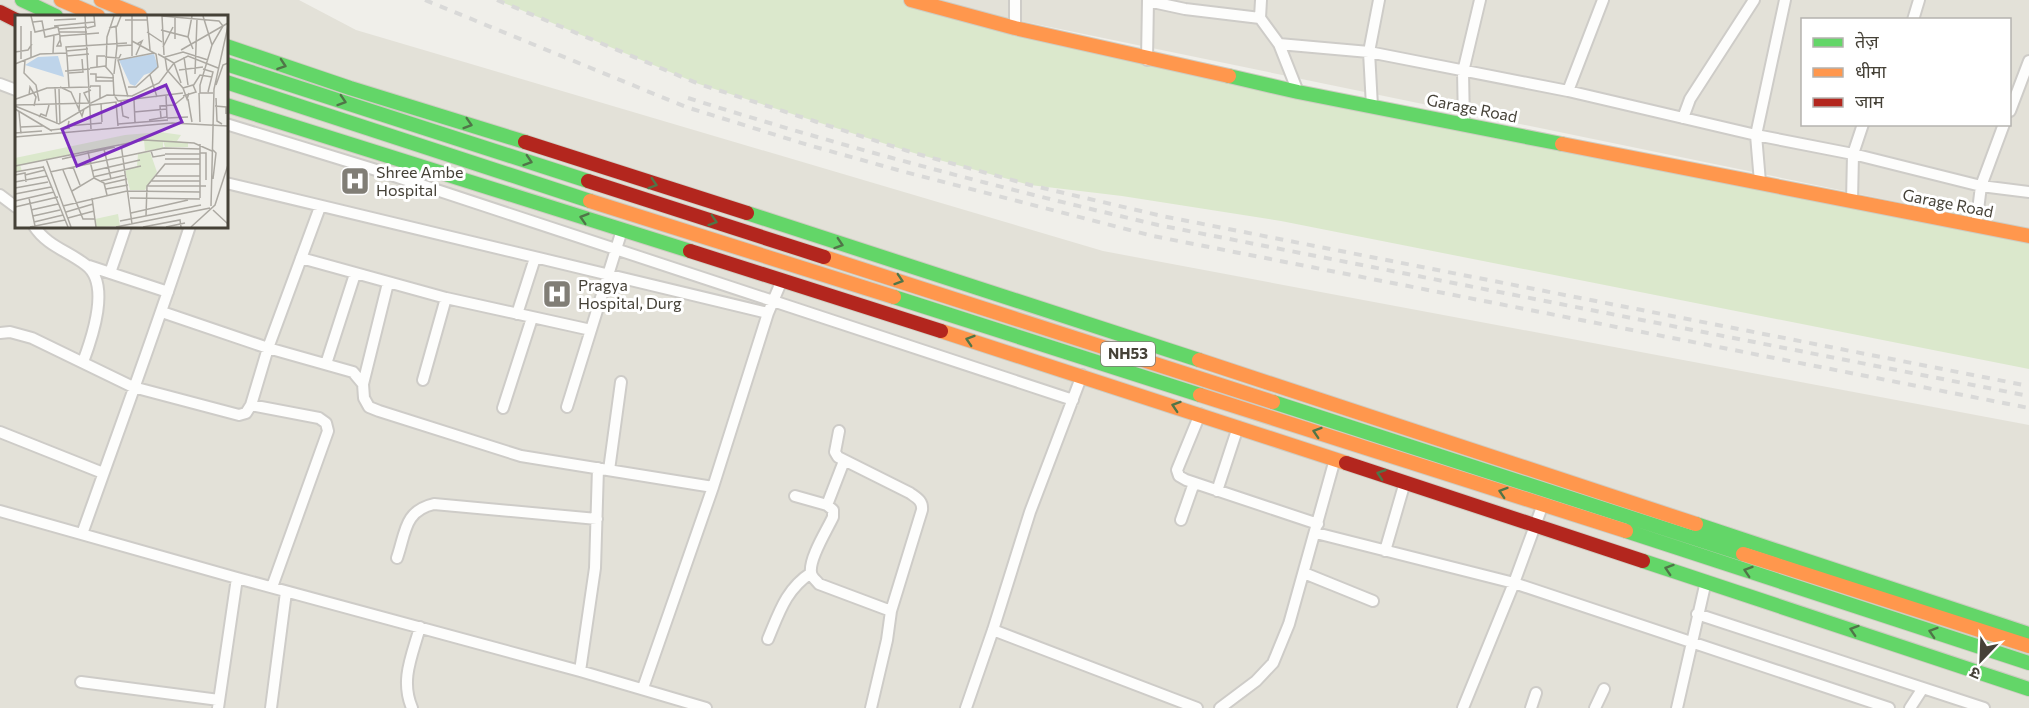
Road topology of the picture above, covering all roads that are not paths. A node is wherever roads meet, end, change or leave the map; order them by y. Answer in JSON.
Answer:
{"nodes":[{"id":1,"x":22,"y":0,"type":"edge"},
{"id":2,"x":61,"y":0,"type":"edge"},
{"id":3,"x":101,"y":0,"type":"edge"},
{"id":4,"x":911,"y":0,"type":"edge"},
{"id":5,"x":1015,"y":0,"type":"edge"},
{"id":6,"x":1262,"y":0,"type":"edge"},
{"id":7,"x":1379,"y":0,"type":"edge"},
{"id":8,"x":1480,"y":0,"type":"edge"},
{"id":9,"x":1603,"y":0,"type":"edge"},
{"id":10,"x":1754,"y":0,"type":"edge"},
{"id":11,"x":1785,"y":0,"type":"edge"},
{"id":12,"x":1919,"y":0,"type":"edge"},
{"id":13,"x":1148,"y":1,"type":"edge"},
{"id":14,"x":0,"y":12,"type":"edge"},
{"id":15,"x":54,"y":15,"type":"edge"},
{"id":16,"x":96,"y":15,"type":"edge"},
{"id":17,"x":138,"y":15,"type":"edge"},
{"id":18,"x":1260,"y":18,"type":"junction"},
{"id":19,"x":1914,"y":18,"type":"edge"},
{"id":20,"x":15,"y":20,"type":"edge"},
{"id":21,"x":1015,"y":28,"type":"junction"},
{"id":22,"x":1279,"y":44,"type":"junction"},
{"id":23,"x":228,"y":47,"type":"edge"},
{"id":24,"x":1369,"y":52,"type":"junction"},
{"id":25,"x":1147,"y":60,"type":"junction"},
{"id":26,"x":2029,"y":61,"type":"edge"},
{"id":27,"x":228,"y":65,"type":"edge"},
{"id":28,"x":1463,"y":72,"type":"junction"},
{"id":29,"x":228,"y":83,"type":"edge"},
{"id":30,"x":0,"y":84,"type":"edge"},
{"id":31,"x":15,"y":90,"type":"edge"},
{"id":32,"x":1568,"y":91,"type":"junction"},
{"id":33,"x":1298,"y":92,"type":"junction"},
{"id":34,"x":228,"y":106,"type":"edge"},
{"id":35,"x":1372,"y":106,"type":"junction"},
{"id":36,"x":2011,"y":108,"type":"edge"},
{"id":37,"x":1683,"y":118,"type":"junction"},
{"id":38,"x":1464,"y":123,"type":"junction"},
{"id":39,"x":228,"y":125,"type":"edge"},
{"id":40,"x":1862,"y":126,"type":"edge"},
{"id":41,"x":2003,"y":126,"type":"edge"},
{"id":42,"x":1756,"y":135,"type":"junction"},
{"id":43,"x":1853,"y":154,"type":"junction"},
{"id":44,"x":1760,"y":182,"type":"junction"},
{"id":45,"x":228,"y":184,"type":"edge"},
{"id":46,"x":1981,"y":186,"type":"junction"},
{"id":47,"x":2029,"y":192,"type":"edge"},
{"id":48,"x":0,"y":195,"type":"edge"},
{"id":49,"x":1852,"y":201,"type":"junction"},
{"id":50,"x":15,"y":206,"type":"edge"},
{"id":51,"x":320,"y":207,"type":"junction"},
{"id":52,"x":1976,"y":226,"type":"junction"},
{"id":53,"x":35,"y":228,"type":"edge"},
{"id":54,"x":125,"y":228,"type":"edge"},
{"id":55,"x":189,"y":228,"type":"edge"},
{"id":56,"x":622,"y":230,"type":"junction"},
{"id":57,"x":2029,"y":236,"type":"edge"},
{"id":58,"x":616,"y":250,"type":"junction"},
{"id":59,"x":301,"y":258,"type":"junction"},
{"id":60,"x":535,"y":258,"type":"junction"},
{"id":61,"x":86,"y":265,"type":"junction"},
{"id":62,"x":110,"y":273,"type":"junction"},
{"id":63,"x":355,"y":274,"type":"junction"},
{"id":64,"x":608,"y":275,"type":"junction"},
{"id":65,"x":782,"y":280,"type":"junction"},
{"id":66,"x":388,"y":283,"type":"junction"},
{"id":67,"x":168,"y":292,"type":"junction"},
{"id":68,"x":446,"y":298,"type":"junction"},
{"id":69,"x":773,"y":301,"type":"junction"},
{"id":70,"x":162,"y":312,"type":"junction"},
{"id":71,"x":768,"y":313,"type":"junction"},
{"id":72,"x":518,"y":314,"type":"junction"},
{"id":73,"x":532,"y":318,"type":"junction"},
{"id":74,"x":591,"y":330,"type":"junction"},
{"id":75,"x":1001,"y":332,"type":"junction"},
{"id":76,"x":0,"y":333,"type":"edge"},
{"id":77,"x":268,"y":348,"type":"junction"},
{"id":78,"x":996,"y":348,"type":"junction"},
{"id":79,"x":83,"y":362,"type":"junction"},
{"id":80,"x":326,"y":364,"type":"junction"},
{"id":81,"x":1082,"y":375,"type":"junction"},
{"id":82,"x":423,"y":380,"type":"dead end"},
{"id":83,"x":621,"y":382,"type":"dead end"},
{"id":84,"x":363,"y":384,"type":"junction"},
{"id":85,"x":133,"y":387,"type":"junction"},
{"id":86,"x":1073,"y":400,"type":"junction"},
{"id":87,"x":251,"y":405,"type":"junction"},
{"id":88,"x":567,"y":406,"type":"dead end"},
{"id":89,"x":502,"y":408,"type":"dead end"},
{"id":90,"x":1200,"y":414,"type":"junction"},
{"id":91,"x":1238,"y":427,"type":"junction"},
{"id":92,"x":839,"y":431,"type":"dead end"},
{"id":93,"x":0,"y":432,"type":"edge"},
{"id":94,"x":1335,"y":459,"type":"junction"},
{"id":95,"x":844,"y":461,"type":"junction"},
{"id":96,"x":604,"y":469,"type":"junction"},
{"id":97,"x":103,"y":473,"type":"junction"},
{"id":98,"x":1405,"y":482,"type":"junction"},
{"id":99,"x":1194,"y":483,"type":"junction"},
{"id":100,"x":713,"y":487,"type":"junction"},
{"id":101,"x":1217,"y":491,"type":"junction"},
{"id":102,"x":795,"y":496,"type":"dead end"},
{"id":103,"x":1543,"y":504,"type":"junction"},
{"id":104,"x":827,"y":505,"type":"junction"},
{"id":105,"x":0,"y":511,"type":"edge"},
{"id":106,"x":597,"y":519,"type":"junction"},
{"id":107,"x":1181,"y":520,"type":"dead end"},
{"id":108,"x":1536,"y":526,"type":"junction"},
{"id":109,"x":1317,"y":528,"type":"junction"},
{"id":110,"x":82,"y":534,"type":"junction"},
{"id":111,"x":1385,"y":551,"type":"junction"},
{"id":112,"x":398,"y":558,"type":"dead end"},
{"id":113,"x":811,"y":573,"type":"junction"},
{"id":114,"x":1304,"y":573,"type":"junction"},
{"id":115,"x":237,"y":578,"type":"junction"},
{"id":116,"x":1706,"y":581,"type":"junction"},
{"id":117,"x":1514,"y":583,"type":"junction"},
{"id":118,"x":272,"y":587,"type":"junction"},
{"id":119,"x":286,"y":591,"type":"junction"},
{"id":120,"x":1373,"y":601,"type":"dead end"},
{"id":121,"x":891,"y":611,"type":"junction"},
{"id":122,"x":1697,"y":614,"type":"junction"},
{"id":123,"x":420,"y":627,"type":"junction"},
{"id":124,"x":993,"y":630,"type":"junction"},
{"id":125,"x":2029,"y":634,"type":"edge"},
{"id":126,"x":768,"y":639,"type":"dead end"},
{"id":127,"x":1691,"y":641,"type":"junction"},
{"id":128,"x":2029,"y":645,"type":"edge"},
{"id":129,"x":2029,"y":663,"type":"edge"},
{"id":130,"x":580,"y":671,"type":"junction"},
{"id":131,"x":81,"y":682,"type":"dead end"},
{"id":132,"x":643,"y":688,"type":"junction"},
{"id":133,"x":1923,"y":688,"type":"junction"},
{"id":134,"x":1604,"y":689,"type":"dead end"},
{"id":135,"x":2029,"y":689,"type":"edge"},
{"id":136,"x":1536,"y":693,"type":"dead end"},
{"id":137,"x":218,"y":704,"type":"edge"},
{"id":138,"x":1175,"y":705,"type":"edge"},
{"id":139,"x":272,"y":708,"type":"edge"},
{"id":140,"x":412,"y":708,"type":"edge"},
{"id":141,"x":706,"y":708,"type":"edge"},
{"id":142,"x":871,"y":708,"type":"edge"},
{"id":143,"x":966,"y":708,"type":"edge"},
{"id":144,"x":1197,"y":708,"type":"edge"},
{"id":145,"x":1220,"y":708,"type":"edge"},
{"id":146,"x":1463,"y":708,"type":"edge"},
{"id":147,"x":1532,"y":708,"type":"edge"},
{"id":148,"x":1595,"y":708,"type":"edge"},
{"id":149,"x":1677,"y":708,"type":"edge"},
{"id":150,"x":1889,"y":708,"type":"edge"},
{"id":151,"x":1910,"y":708,"type":"edge"},
{"id":152,"x":1984,"y":708,"type":"edge"}],
"edges":[{"from":1,"to":15,"type":"main road"},
{"from":2,"to":16,"type":"main road"},
{"from":3,"to":17,"type":"main road"},
{"from":4,"to":21,"type":"main road","name":"Garage Road"},
{"from":5,"to":21,"type":"street"},
{"from":6,"to":18,"type":"street"},
{"from":7,"to":24,"type":"street"},
{"from":8,"to":28,"type":"street"},
{"from":9,"to":32,"type":"street"},
{"from":10,"to":37,"type":"street"},
{"from":11,"to":42,"type":"street"},
{"from":12,"to":19,"type":"street"},
{"from":13,"to":18,"type":"street"},
{"from":13,"to":25,"type":"street"},
{"from":14,"to":20,"type":"main road"},
{"from":18,"to":22,"type":"street"},
{"from":21,"to":25,"type":"main road","name":"Garage Road"},
{"from":22,"to":24,"type":"street"},
{"from":22,"to":33,"type":"street"},
{"from":23,"to":125,"type":"main road","one_way":true},
{"from":24,"to":28,"type":"street"},
{"from":24,"to":35,"type":"street"},
{"from":25,"to":33,"type":"main road","name":"Garage Road"},
{"from":26,"to":36,"type":"street"},
{"from":27,"to":128,"type":"main road","number":"NH53","one_way":true},
{"from":28,"to":32,"type":"street"},
{"from":28,"to":38,"type":"street"},
{"from":29,"to":75,"type":"main road","number":"NH53"},
{"from":30,"to":31,"type":"street"},
{"from":32,"to":37,"type":"street"},
{"from":33,"to":35,"type":"main road","name":"Garage Road"},
{"from":56,"to":34,"type":"main road","one_way":true},
{"from":35,"to":38,"type":"main road","name":"Garage Road"},
{"from":37,"to":42,"type":"street"},
{"from":38,"to":44,"type":"main road","name":"Garage Road"},
{"from":39,"to":58,"type":"street"},
{"from":40,"to":43,"type":"street"},
{"from":41,"to":46,"type":"street"},
{"from":42,"to":43,"type":"street"},
{"from":42,"to":44,"type":"street"},
{"from":43,"to":46,"type":"street"},
{"from":43,"to":49,"type":"street"},
{"from":44,"to":49,"type":"main road","name":"Garage Road"},
{"from":45,"to":51,"type":"street"},
{"from":46,"to":47,"type":"street"},
{"from":46,"to":52,"type":"street"},
{"from":48,"to":50,"type":"street"},
{"from":49,"to":52,"type":"main road","name":"Garage Road"},
{"from":51,"to":59,"type":"street"},
{"from":51,"to":60,"type":"street"},
{"from":52,"to":57,"type":"main road","name":"Garage Road"},
{"from":53,"to":61,"type":"street"},
{"from":54,"to":62,"type":"street"},
{"from":55,"to":67,"type":"street"},
{"from":56,"to":58,"type":"street"},
{"from":56,"to":65,"type":"main road"},
{"from":58,"to":64,"type":"street"},
{"from":58,"to":69,"type":"street"},
{"from":59,"to":63,"type":"street"},
{"from":59,"to":77,"type":"street"},
{"from":60,"to":64,"type":"street"},
{"from":60,"to":72,"type":"street"},
{"from":61,"to":62,"type":"street"},
{"from":61,"to":79,"type":"street"},
{"from":62,"to":67,"type":"street"},
{"from":63,"to":66,"type":"street"},
{"from":63,"to":80,"type":"street"},
{"from":64,"to":71,"type":"street"},
{"from":64,"to":74,"type":"street"},
{"from":65,"to":69,"type":"street"},
{"from":78,"to":65,"type":"main road","one_way":true},
{"from":66,"to":68,"type":"street"},
{"from":66,"to":84,"type":"street"},
{"from":67,"to":70,"type":"street"},
{"from":68,"to":72,"type":"street"},
{"from":68,"to":82,"type":"street"},
{"from":69,"to":71,"type":"street"},
{"from":69,"to":86,"type":"street"},
{"from":70,"to":77,"type":"street"},
{"from":70,"to":85,"type":"street"},
{"from":71,"to":100,"type":"street"},
{"from":72,"to":73,"type":"street"},
{"from":73,"to":74,"type":"street"},
{"from":73,"to":89,"type":"street"},
{"from":74,"to":88,"type":"street"},
{"from":75,"to":78,"type":"main road"},
{"from":103,"to":75,"type":"main road","number":"NH53","one_way":true},
{"from":76,"to":79,"type":"street"},
{"from":77,"to":80,"type":"street"},
{"from":77,"to":87,"type":"street"},
{"from":78,"to":81,"type":"main road"},
{"from":79,"to":85,"type":"street"},
{"from":80,"to":84,"type":"street"},
{"from":81,"to":86,"type":"street"},
{"from":90,"to":81,"type":"main road","one_way":true},
{"from":83,"to":96,"type":"street"},
{"from":84,"to":96,"type":"street"},
{"from":85,"to":87,"type":"street"},
{"from":85,"to":97,"type":"street"},
{"from":86,"to":124,"type":"street"},
{"from":87,"to":118,"type":"street"},
{"from":90,"to":91,"type":"main road"},
{"from":90,"to":99,"type":"street"},
{"from":91,"to":94,"type":"main road"},
{"from":91,"to":101,"type":"street"},
{"from":92,"to":95,"type":"street"},
{"from":93,"to":97,"type":"street"},
{"from":98,"to":94,"type":"main road","one_way":true},
{"from":94,"to":109,"type":"street"},
{"from":95,"to":104,"type":"street"},
{"from":95,"to":121,"type":"street"},
{"from":96,"to":100,"type":"street"},
{"from":96,"to":106,"type":"street"},
{"from":97,"to":110,"type":"street"},
{"from":98,"to":108,"type":"main road"},
{"from":98,"to":111,"type":"street"},
{"from":99,"to":101,"type":"street"},
{"from":99,"to":107,"type":"street"},
{"from":100,"to":132,"type":"street"},
{"from":101,"to":109,"type":"street"},
{"from":102,"to":104,"type":"street"},
{"from":103,"to":108,"type":"street"},
{"from":129,"to":103,"type":"main road","number":"NH53","one_way":true},
{"from":104,"to":113,"type":"street"},
{"from":105,"to":110,"type":"street"},
{"from":106,"to":112,"type":"street"},
{"from":106,"to":130,"type":"street"},
{"from":116,"to":108,"type":"main road","one_way":true},
{"from":108,"to":117,"type":"street"},
{"from":109,"to":111,"type":"street"},
{"from":109,"to":114,"type":"street"},
{"from":110,"to":115,"type":"street"},
{"from":111,"to":117,"type":"street"},
{"from":113,"to":121,"type":"street"},
{"from":113,"to":126,"type":"street"},
{"from":114,"to":120,"type":"street"},
{"from":114,"to":145,"type":"street"},
{"from":115,"to":118,"type":"street"},
{"from":115,"to":137,"type":"street"},
{"from":116,"to":122,"type":"street"},
{"from":135,"to":116,"type":"main road","one_way":true},
{"from":117,"to":127,"type":"street"},
{"from":117,"to":146,"type":"street"},
{"from":118,"to":119,"type":"street"},
{"from":119,"to":123,"type":"street"},
{"from":119,"to":139,"type":"street"},
{"from":121,"to":142,"type":"street"},
{"from":122,"to":127,"type":"street"},
{"from":122,"to":133,"type":"street"},
{"from":123,"to":130,"type":"street"},
{"from":123,"to":140,"type":"street"},
{"from":124,"to":138,"type":"street"},
{"from":124,"to":143,"type":"street"},
{"from":127,"to":149,"type":"street"},
{"from":127,"to":150,"type":"street"},
{"from":130,"to":132,"type":"street"},
{"from":131,"to":137,"type":"street"},
{"from":132,"to":141,"type":"street"},
{"from":133,"to":151,"type":"street"},
{"from":133,"to":152,"type":"street"},
{"from":134,"to":148,"type":"street"},
{"from":136,"to":147,"type":"street"},
{"from":138,"to":144,"type":"street"}]}
